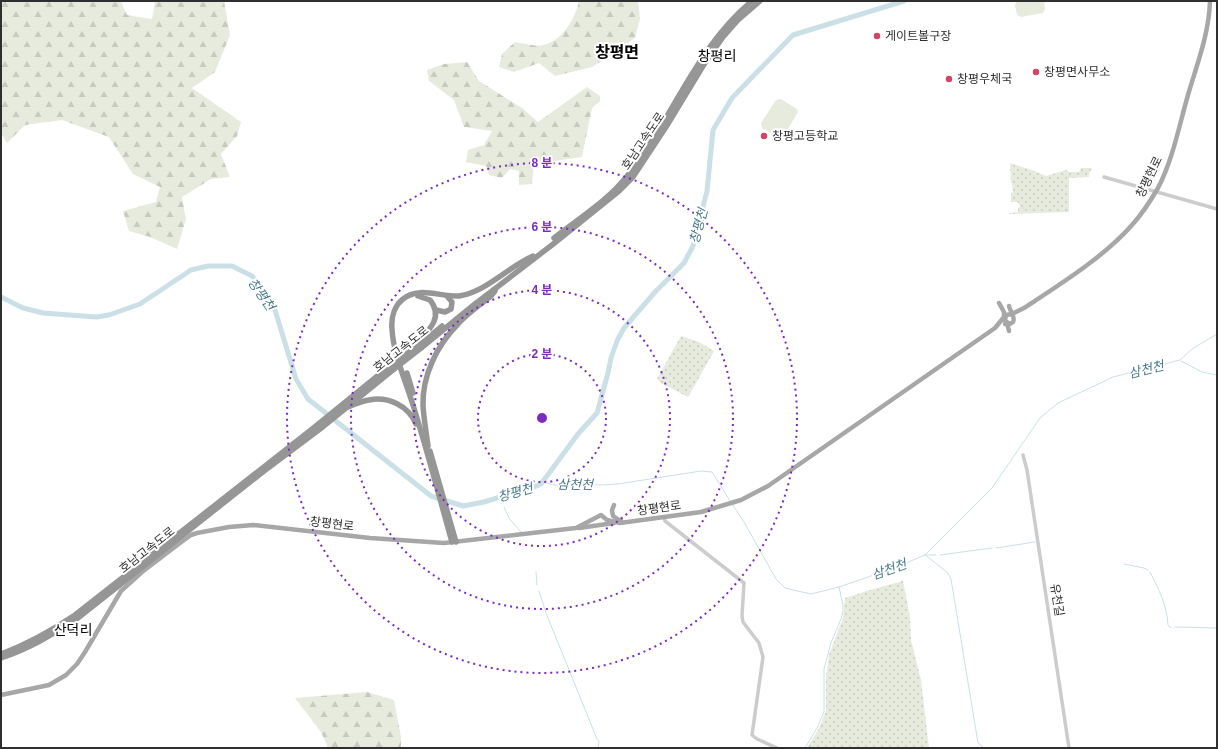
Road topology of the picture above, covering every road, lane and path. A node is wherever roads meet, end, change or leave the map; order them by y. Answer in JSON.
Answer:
{"nodes":[{"id":1,"x":752,"y":1,"type":"edge"},
{"id":2,"x":760,"y":1,"type":"edge"},
{"id":3,"x":1210,"y":1,"type":"edge"},
{"id":4,"x":736,"y":19,"type":"junction"},
{"id":5,"x":1104,"y":177,"type":"dead end"},
{"id":6,"x":1155,"y":191,"type":"junction"},
{"id":7,"x":1217,"y":209,"type":"edge"},
{"id":8,"x":533,"y":256,"type":"junction"},
{"id":9,"x":502,"y":283,"type":"junction"},
{"id":10,"x":447,"y":296,"type":"junction"},
{"id":11,"x":1023,"y":309,"type":"junction"},
{"id":12,"x":436,"y":310,"type":"junction"},
{"id":13,"x":1010,"y":318,"type":"junction"},
{"id":14,"x":995,"y":328,"type":"junction"},
{"id":15,"x":419,"y":345,"type":"junction"},
{"id":16,"x":342,"y":408,"type":"junction"},
{"id":17,"x":318,"y":427,"type":"junction"},
{"id":18,"x":427,"y":446,"type":"junction"},
{"id":19,"x":1022,"y":455,"type":"dead end"},
{"id":20,"x":614,"y":504,"type":"dead end"},
{"id":21,"x":664,"y":517,"type":"junction"},
{"id":22,"x":641,"y":521,"type":"junction"},
{"id":23,"x":620,"y":523,"type":"junction"},
{"id":24,"x":576,"y":528,"type":"junction"},
{"id":25,"x":454,"y":542,"type":"junction"},
{"id":26,"x":1,"y":654,"type":"edge"},
{"id":27,"x":1,"y":658,"type":"edge"},
{"id":28,"x":1,"y":694,"type":"edge"},
{"id":29,"x":777,"y":748,"type":"edge"},
{"id":30,"x":1069,"y":748,"type":"edge"}],
"edges":[{"from":1,"to":4,"type":"highway","name":"호남고속도로"},
{"from":2,"to":4,"type":"highway","name":"호남고속도로"},
{"from":3,"to":6,"type":"main road","name":"창평현로"},
{"from":4,"to":8,"type":"highway","name":"호남고속도로"},
{"from":4,"to":9,"type":"highway","name":"호남고속도로"},
{"from":5,"to":6,"type":"street"},
{"from":6,"to":7,"type":"street"},
{"from":6,"to":11,"type":"main road","name":"창평현로"},
{"from":8,"to":10,"type":"highway"},
{"from":8,"to":15,"type":"highway","name":"호남고속도로"},
{"from":9,"to":15,"type":"highway","name":"호남고속도로"},
{"from":9,"to":18,"type":"highway"},
{"from":10,"to":12,"type":"highway"},
{"from":10,"to":18,"type":"highway"},
{"from":11,"to":13,"type":"main road","name":"창평현로"},
{"from":11,"to":13,"type":"main road"},
{"from":12,"to":15,"type":"highway"},
{"from":12,"to":18,"type":"highway"},
{"from":13,"to":14,"type":"main road","name":"창평현로"},
{"from":13,"to":14,"type":"main road"},
{"from":13,"to":14,"type":"main road"},
{"from":14,"to":21,"type":"main road","name":"창평현로"},
{"from":15,"to":16,"type":"highway","name":"호남고속도로","bridge":true},
{"from":16,"to":17,"type":"highway","name":"호남고속도로"},
{"from":16,"to":18,"type":"highway"},
{"from":17,"to":26,"type":"highway","name":"호남고속도로"},
{"from":17,"to":27,"type":"highway","name":"호남고속도로"},
{"from":18,"to":25,"type":"highway"},
{"from":18,"to":25,"type":"highway"},
{"from":19,"to":30,"type":"street","name":"유천길"},
{"from":20,"to":22,"type":"main road"},
{"from":21,"to":22,"type":"main road","name":"창평현로"},
{"from":21,"to":29,"type":"street"},
{"from":22,"to":23,"type":"main road","name":"창평현로"},
{"from":23,"to":24,"type":"main road"},
{"from":23,"to":24,"type":"main road","name":"창평현로"},
{"from":24,"to":25,"type":"main road","name":"창평현로"},
{"from":25,"to":28,"type":"main road","name":"창평현로"}]}
